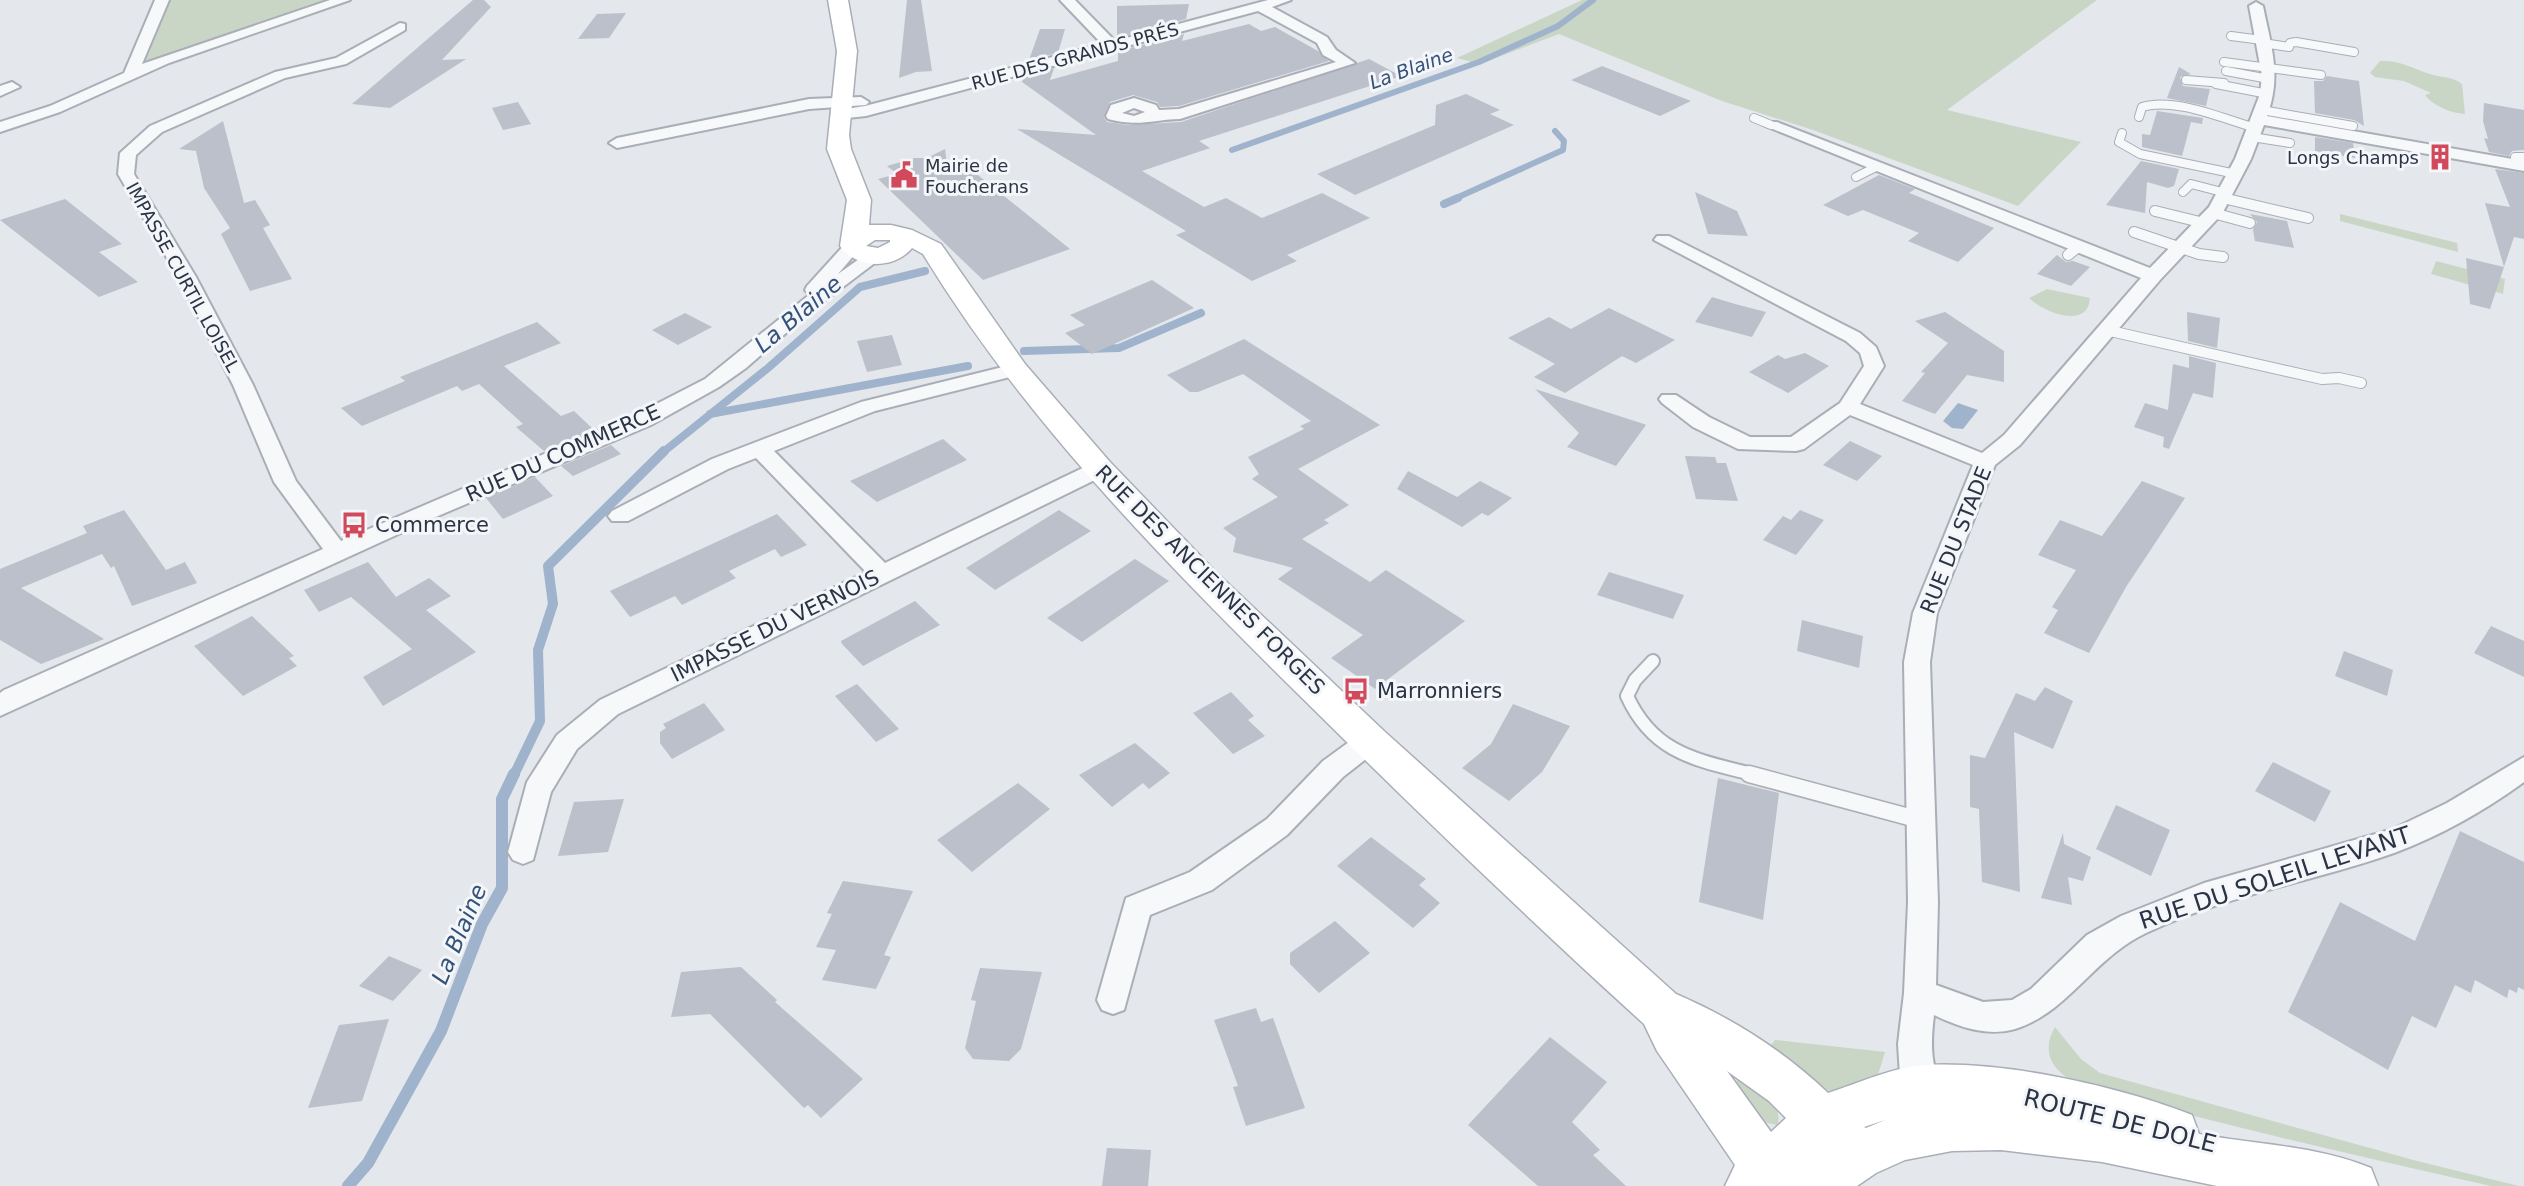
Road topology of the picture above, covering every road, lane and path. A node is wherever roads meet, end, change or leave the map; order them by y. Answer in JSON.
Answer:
{"nodes":[{"id":1,"x":162,"y":0,"type":"edge"},
{"id":2,"x":343,"y":0,"type":"edge"},
{"id":3,"x":838,"y":0,"type":"edge"},
{"id":4,"x":1067,"y":0,"type":"edge"},
{"id":5,"x":1284,"y":0,"type":"edge"},
{"id":6,"x":2255,"y":3,"type":"edge"},
{"id":7,"x":1261,"y":8,"type":"junction"},
{"id":8,"x":400,"y":27,"type":"dead end"},
{"id":9,"x":2231,"y":36,"type":"dead end"},
{"id":10,"x":2262,"y":41,"type":"junction"},
{"id":11,"x":1111,"y":45,"type":"junction"},
{"id":12,"x":1328,"y":52,"type":"junction"},
{"id":13,"x":2354,"y":52,"type":"dead end"},
{"id":14,"x":2224,"y":62,"type":"dead end"},
{"id":15,"x":2226,"y":71,"type":"dead end"},
{"id":16,"x":131,"y":72,"type":"junction"},
{"id":17,"x":2321,"y":75,"type":"dead end"},
{"id":18,"x":1237,"y":80,"type":"dead end"},
{"id":19,"x":2186,"y":80,"type":"dead end"},
{"id":20,"x":1174,"y":99,"type":"dead end"},
{"id":21,"x":900,"y":102,"type":"junction"},
{"id":22,"x":2262,"y":105,"type":"junction"},
{"id":23,"x":840,"y":117,"type":"junction"},
{"id":24,"x":2139,"y":117,"type":"dead end"},
{"id":25,"x":1754,"y":118,"type":"dead end"},
{"id":26,"x":1771,"y":125,"type":"joint"},
{"id":27,"x":0,"y":127,"type":"edge"},
{"id":28,"x":2353,"y":127,"type":"dead end"},
{"id":29,"x":2122,"y":133,"type":"dead end"},
{"id":30,"x":617,"y":143,"type":"dead end"},
{"id":31,"x":2290,"y":143,"type":"dead end"},
{"id":32,"x":2521,"y":162,"type":"edge"},
{"id":33,"x":1876,"y":167,"type":"junction"},
{"id":34,"x":2236,"y":174,"type":"junction"},
{"id":35,"x":1856,"y":177,"type":"dead end"},
{"id":36,"x":2183,"y":192,"type":"dead end"},
{"id":37,"x":2225,"y":195,"type":"junction"},
{"id":38,"x":859,"y":200,"type":"junction"},
{"id":39,"x":2155,"y":211,"type":"dead end"},
{"id":40,"x":2208,"y":218,"type":"junction"},
{"id":41,"x":2308,"y":218,"type":"dead end"},
{"id":42,"x":2250,"y":223,"type":"dead end"},
{"id":43,"x":2134,"y":232,"type":"dead end"},
{"id":44,"x":1663,"y":240,"type":"dead end"},
{"id":45,"x":878,"y":245,"type":"junction"},
{"id":46,"x":2181,"y":248,"type":"junction"},
{"id":47,"x":2223,"y":257,"type":"dead end"},
{"id":48,"x":2153,"y":276,"type":"junction"},
{"id":49,"x":2106,"y":330,"type":"junction"},
{"id":50,"x":1016,"y":370,"type":"junction"},
{"id":51,"x":2361,"y":383,"type":"dead end"},
{"id":52,"x":1669,"y":399,"type":"dead end"},
{"id":53,"x":1848,"y":407,"type":"junction"},
{"id":54,"x":759,"y":448,"type":"junction"},
{"id":55,"x":1985,"y":462,"type":"junction"},
{"id":56,"x":1099,"y":469,"type":"junction"},
{"id":57,"x":620,"y":516,"type":"dead end"},
{"id":58,"x":337,"y":552,"type":"junction"},
{"id":59,"x":882,"y":574,"type":"junction"},
{"id":60,"x":1653,"y":661,"type":"dead end"},
{"id":61,"x":4,"y":696,"type":"edge"},
{"id":62,"x":1370,"y":741,"type":"junction"},
{"id":63,"x":2524,"y":768,"type":"edge"},
{"id":64,"x":1921,"y":820,"type":"junction"},
{"id":65,"x":523,"y":852,"type":"dead end"},
{"id":66,"x":1920,"y":993,"type":"junction"},
{"id":67,"x":1113,"y":1000,"type":"dead end"},
{"id":68,"x":1660,"y":1009,"type":"junction"},
{"id":69,"x":1933,"y":1107,"type":"junction"},
{"id":70,"x":1822,"y":1118,"type":"junction"},
{"id":71,"x":1857,"y":1154,"type":"junction"},
{"id":72,"x":1768,"y":1180,"type":"edge"},
{"id":73,"x":1815,"y":1186,"type":"edge"},
{"id":74,"x":2353,"y":1186,"type":"edge"}],
"edges":[{"from":1,"to":16,"type":"street"},
{"from":2,"to":16,"type":"street"},
{"from":3,"to":23,"type":"street"},
{"from":4,"to":11,"type":"street"},
{"from":5,"to":7,"type":"street","name":"RUE DES GRANDS PRÉS"},
{"from":6,"to":10,"type":"street"},
{"from":7,"to":11,"type":"street","name":"RUE DES GRANDS PRÉS"},
{"from":7,"to":12,"type":"street"},
{"from":8,"to":58,"type":"street","name":"IMPASSE CURTIL LOISEL"},
{"from":9,"to":10,"type":"lane"},
{"from":10,"to":13,"type":"lane"},
{"from":10,"to":22,"type":"street"},
{"from":11,"to":21,"type":"street","name":"RUE DES GRANDS PRÉS"},
{"from":12,"to":18,"type":"street"},
{"from":12,"to":20,"type":"street"},
{"from":14,"to":22,"type":"lane"},
{"from":15,"to":22,"type":"lane"},
{"from":16,"to":27,"type":"street"},
{"from":17,"to":22,"type":"lane"},
{"from":19,"to":22,"type":"lane"},
{"from":21,"to":23,"type":"street"},
{"from":21,"to":23,"type":"street","name":"RUE DES GRANDS PRÉS"},
{"from":22,"to":24,"type":"lane"},
{"from":22,"to":28,"type":"lane"},
{"from":22,"to":31,"type":"lane"},
{"from":22,"to":32,"type":"street"},
{"from":22,"to":34,"type":"street","name":"RUE DU STADE"},
{"from":23,"to":30,"type":"street"},
{"from":23,"to":38,"type":"street"},
{"from":25,"to":26,"type":"lane"},
{"from":26,"to":33,"type":"street"},
{"from":29,"to":34,"type":"lane"},
{"from":33,"to":35,"type":"lane"},
{"from":33,"to":48,"type":"street"},
{"from":34,"to":37,"type":"street","name":"RUE DU STADE"},
{"from":36,"to":37,"type":"lane"},
{"from":37,"to":40,"type":"street","name":"RUE DU STADE"},
{"from":37,"to":41,"type":"lane"},
{"from":38,"to":45,"type":"street"},
{"from":38,"to":45,"type":"street"},
{"from":39,"to":40,"type":"lane"},
{"from":40,"to":42,"type":"lane"},
{"from":40,"to":46,"type":"street","name":"RUE DU STADE"},
{"from":43,"to":46,"type":"lane"},
{"from":44,"to":53,"type":"street"},
{"from":45,"to":50,"type":"street","name":"RUE DES ANCIENNES FORGES"},
{"from":45,"to":58,"type":"street","name":"RUE DU COMMERCE"},
{"from":46,"to":47,"type":"lane"},
{"from":46,"to":48,"type":"street","name":"RUE DU STADE"},
{"from":48,"to":49,"type":"street","name":"RUE DU STADE"},
{"from":49,"to":51,"type":"lane"},
{"from":49,"to":55,"type":"street","name":"RUE DU STADE"},
{"from":50,"to":54,"type":"street"},
{"from":50,"to":56,"type":"street","name":"RUE DES ANCIENNES FORGES"},
{"from":52,"to":53,"type":"street"},
{"from":53,"to":55,"type":"street"},
{"from":54,"to":57,"type":"street"},
{"from":54,"to":59,"type":"street"},
{"from":55,"to":64,"type":"street","name":"RUE DU STADE"},
{"from":56,"to":59,"type":"street","name":"IMPASSE DU VERNOIS"},
{"from":56,"to":62,"type":"street","name":"RUE DES ANCIENNES FORGES"},
{"from":58,"to":61,"type":"street","name":"RUE DU COMMERCE"},
{"from":59,"to":65,"type":"street","name":"IMPASSE DU VERNOIS"},
{"from":60,"to":64,"type":"lane"},
{"from":62,"to":67,"type":"street"},
{"from":62,"to":68,"type":"street","name":"RUE DES ANCIENNES FORGES"},
{"from":63,"to":66,"type":"street","name":"RUE DU SOLEIL LEVANT"},
{"from":64,"to":66,"type":"street","name":"RUE DU STADE"},
{"from":66,"to":69,"type":"street","name":"RUE DU STADE"},
{"from":68,"to":70,"type":"street","name":"RUE DES ANCIENNES FORGES"},
{"from":68,"to":72,"type":"street","name":"RUE DES ANCIENNES FORGES"},
{"from":69,"to":70,"type":"street","name":"ROUTE DE DOLE"},
{"from":69,"to":71,"type":"street","name":"ROUTE DE DOLE"},
{"from":69,"to":74,"type":"street","name":"ROUTE DE DOLE"},
{"from":70,"to":71,"type":"street","name":"RUE DES ANCIENNES FORGES"},
{"from":70,"to":72,"type":"street","name":"ROUTE DE DOLE"},
{"from":71,"to":73,"type":"street","name":"ROUTE DE DOLE"}]}
